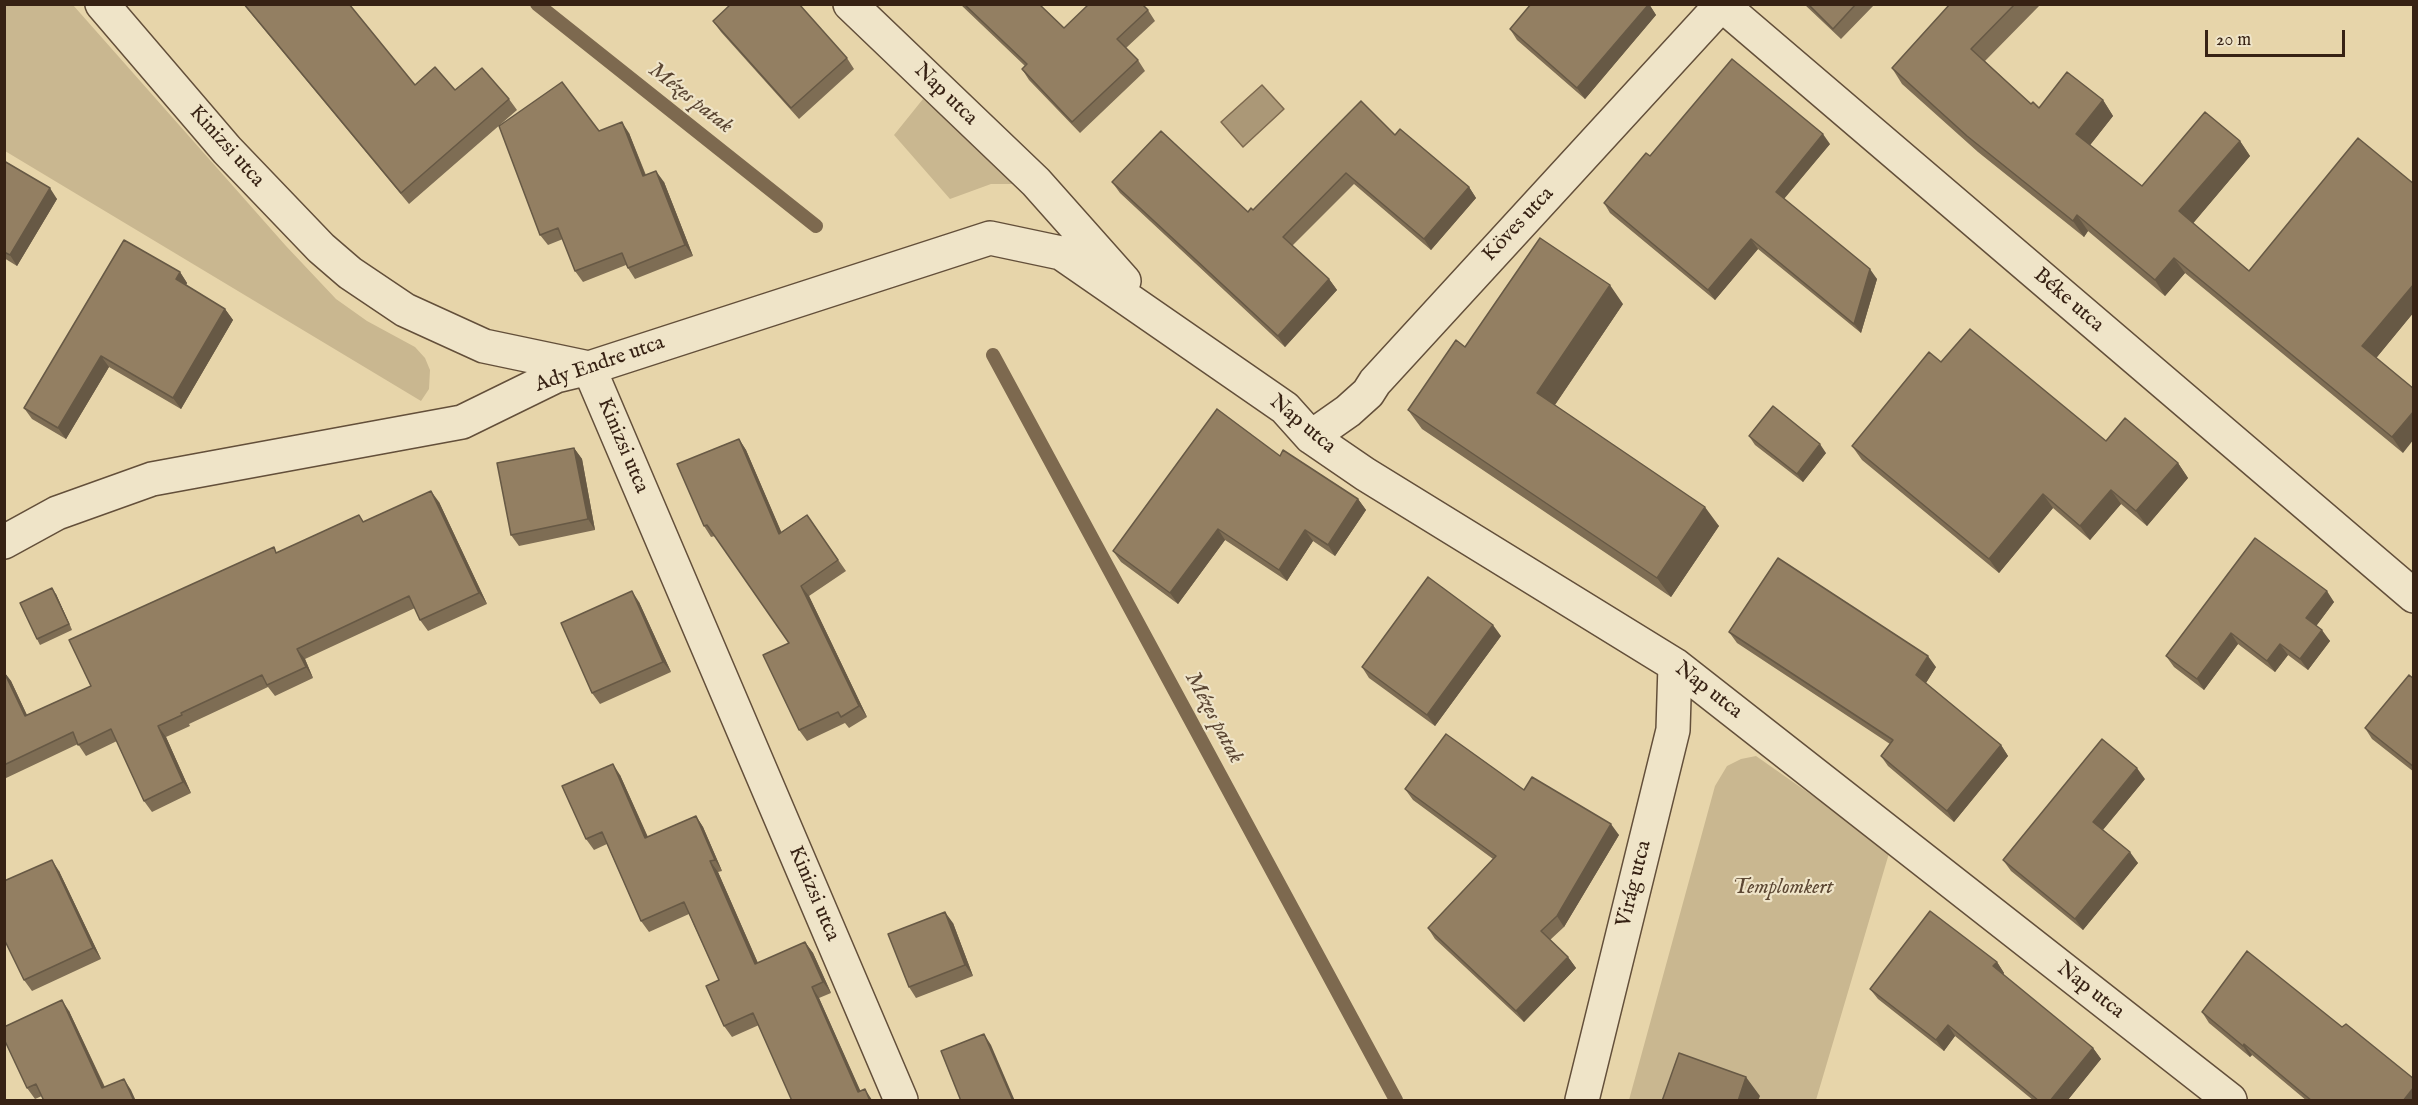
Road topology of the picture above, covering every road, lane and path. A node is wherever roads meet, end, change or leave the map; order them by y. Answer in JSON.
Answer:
{"nodes":[{"id":1,"x":102,"y":4,"type":"edge"},
{"id":2,"x":850,"y":4,"type":"edge"},
{"id":3,"x":1721,"y":5,"type":"edge"},
{"id":4,"x":990,"y":238,"type":"joint"},
{"id":5,"x":1159,"y":321,"type":"junction"},
{"id":6,"x":589,"y":368,"type":"junction"},
{"id":7,"x":1311,"y":437,"type":"junction"},
{"id":8,"x":4,"y":542,"type":"edge"},
{"id":9,"x":2414,"y":596,"type":"edge"},
{"id":10,"x":1675,"y":665,"type":"junction"},
{"id":11,"x":901,"y":1101,"type":"edge"},
{"id":12,"x":1582,"y":1101,"type":"edge"},
{"id":13,"x":2230,"y":1101,"type":"edge"}],
"edges":[{"from":1,"to":6,"type":"street","name":"Kinizsi utca"},
{"from":2,"to":5,"type":"street","name":"Nap utca"},
{"from":3,"to":7,"type":"street","name":"Köves utca"},
{"from":3,"to":9,"type":"street","name":"Béke utca"},
{"from":4,"to":5,"type":"street","name":"Nap utca"},
{"from":4,"to":6,"type":"street","name":"Ady Endre utca"},
{"from":5,"to":7,"type":"street","name":"Nap utca"},
{"from":6,"to":8,"type":"street","name":"Ady Endre utca"},
{"from":6,"to":11,"type":"street","name":"Kinizsi utca"},
{"from":7,"to":10,"type":"street","name":"Nap utca"},
{"from":10,"to":12,"type":"street","name":"Virág utca"},
{"from":10,"to":13,"type":"street","name":"Nap utca"}]}
